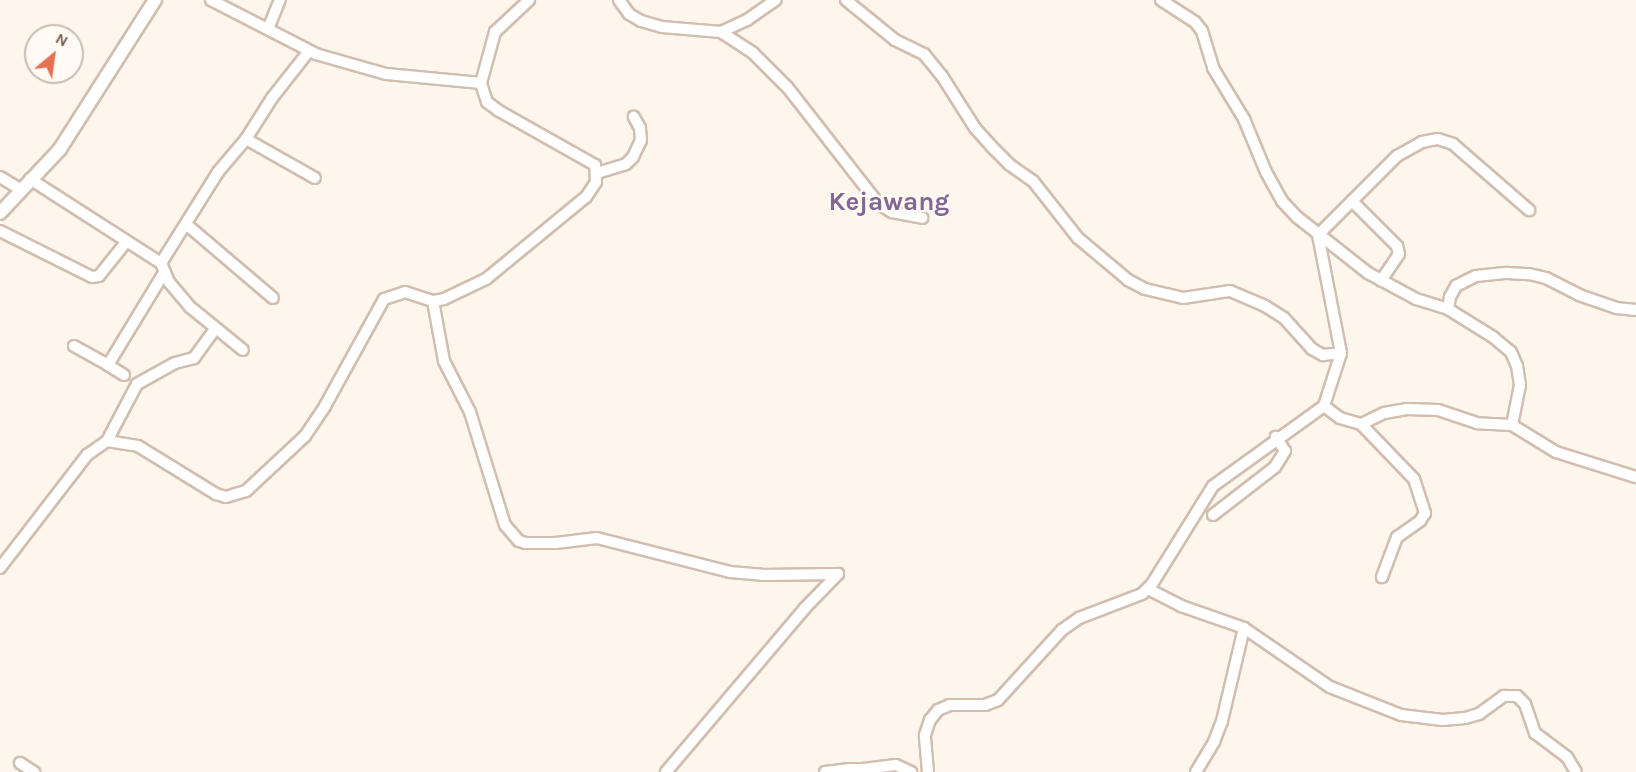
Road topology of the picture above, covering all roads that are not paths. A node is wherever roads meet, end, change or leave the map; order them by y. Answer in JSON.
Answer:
{"nodes":[{"id":1,"x":155,"y":0,"type":"edge"},
{"id":2,"x":211,"y":0,"type":"edge"},
{"id":3,"x":280,"y":0,"type":"edge"},
{"id":4,"x":529,"y":0,"type":"edge"},
{"id":5,"x":619,"y":0,"type":"edge"},
{"id":6,"x":776,"y":0,"type":"edge"},
{"id":7,"x":846,"y":0,"type":"edge"},
{"id":8,"x":1161,"y":0,"type":"edge"},
{"id":9,"x":268,"y":29,"type":"junction"},
{"id":10,"x":721,"y":32,"type":"junction"},
{"id":11,"x":309,"y":51,"type":"junction"},
{"id":12,"x":481,"y":83,"type":"junction"},
{"id":13,"x":634,"y":117,"type":"dead end"},
{"id":14,"x":246,"y":139,"type":"junction"},
{"id":15,"x":597,"y":173,"type":"junction"},
{"id":16,"x":0,"y":177,"type":"edge"},
{"id":17,"x":315,"y":178,"type":"dead end"},
{"id":18,"x":30,"y":179,"type":"junction"},
{"id":19,"x":20,"y":189,"type":"junction"},
{"id":20,"x":1352,"y":201,"type":"junction"},
{"id":21,"x":1528,"y":210,"type":"dead end"},
{"id":22,"x":0,"y":213,"type":"edge"},
{"id":23,"x":922,"y":218,"type":"dead end"},
{"id":24,"x":186,"y":224,"type":"junction"},
{"id":25,"x":0,"y":231,"type":"edge"},
{"id":26,"x":1318,"y":235,"type":"junction"},
{"id":27,"x":126,"y":242,"type":"junction"},
{"id":28,"x":163,"y":268,"type":"junction"},
{"id":29,"x":1381,"y":281,"type":"junction"},
{"id":30,"x":273,"y":298,"type":"dead end"},
{"id":31,"x":433,"y":301,"type":"junction"},
{"id":32,"x":1448,"y":309,"type":"junction"},
{"id":33,"x":1636,"y":310,"type":"edge"},
{"id":34,"x":215,"y":329,"type":"junction"},
{"id":35,"x":74,"y":346,"type":"dead end"},
{"id":36,"x":243,"y":350,"type":"dead end"},
{"id":37,"x":1341,"y":352,"type":"junction"},
{"id":38,"x":108,"y":365,"type":"junction"},
{"id":39,"x":124,"y":375,"type":"dead end"},
{"id":40,"x":1324,"y":406,"type":"junction"},
{"id":41,"x":1361,"y":424,"type":"junction"},
{"id":42,"x":1512,"y":425,"type":"junction"},
{"id":43,"x":1276,"y":437,"type":"junction"},
{"id":44,"x":107,"y":441,"type":"junction"},
{"id":45,"x":1636,"y":477,"type":"edge"},
{"id":46,"x":1213,"y":515,"type":"dead end"},
{"id":47,"x":0,"y":568,"type":"edge"},
{"id":48,"x":1382,"y":577,"type":"dead end"},
{"id":49,"x":1148,"y":589,"type":"junction"},
{"id":50,"x":1244,"y":628,"type":"junction"},
{"id":51,"x":20,"y":763,"type":"dead end"},
{"id":52,"x":863,"y":771,"type":"edge"},
{"id":53,"x":34,"y":772,"type":"edge"},
{"id":54,"x":666,"y":772,"type":"edge"},
{"id":55,"x":825,"y":772,"type":"edge"},
{"id":56,"x":911,"y":772,"type":"edge"},
{"id":57,"x":928,"y":772,"type":"edge"},
{"id":58,"x":1196,"y":772,"type":"edge"},
{"id":59,"x":1576,"y":772,"type":"edge"}],
"edges":[{"from":1,"to":18,"type":"street"},
{"from":2,"to":9,"type":"street"},
{"from":3,"to":9,"type":"street"},
{"from":4,"to":12,"type":"street"},
{"from":5,"to":10,"type":"street"},
{"from":6,"to":10,"type":"street"},
{"from":7,"to":37,"type":"street"},
{"from":8,"to":26,"type":"street"},
{"from":9,"to":11,"type":"street"},
{"from":10,"to":23,"type":"street"},
{"from":11,"to":12,"type":"street"},
{"from":11,"to":14,"type":"street"},
{"from":12,"to":15,"type":"street"},
{"from":13,"to":15,"type":"street"},
{"from":14,"to":17,"type":"street"},
{"from":14,"to":24,"type":"street"},
{"from":15,"to":31,"type":"street"},
{"from":16,"to":19,"type":"street"},
{"from":18,"to":19,"type":"street"},
{"from":18,"to":27,"type":"street"},
{"from":19,"to":22,"type":"street"},
{"from":20,"to":21,"type":"street"},
{"from":20,"to":26,"type":"street"},
{"from":20,"to":29,"type":"street"},
{"from":24,"to":28,"type":"street"},
{"from":24,"to":30,"type":"street"},
{"from":25,"to":27,"type":"street"},
{"from":26,"to":29,"type":"street"},
{"from":26,"to":37,"type":"street"},
{"from":27,"to":28,"type":"street"},
{"from":28,"to":34,"type":"street"},
{"from":28,"to":38,"type":"street"},
{"from":29,"to":32,"type":"street"},
{"from":31,"to":44,"type":"street"},
{"from":31,"to":54,"type":"street"},
{"from":32,"to":33,"type":"street"},
{"from":32,"to":42,"type":"street"},
{"from":34,"to":36,"type":"street"},
{"from":34,"to":44,"type":"street"},
{"from":35,"to":38,"type":"street"},
{"from":37,"to":40,"type":"street"},
{"from":38,"to":39,"type":"street"},
{"from":40,"to":41,"type":"street"},
{"from":40,"to":43,"type":"street"},
{"from":41,"to":42,"type":"street"},
{"from":41,"to":48,"type":"street"},
{"from":42,"to":45,"type":"street"},
{"from":43,"to":46,"type":"street"},
{"from":43,"to":49,"type":"street"},
{"from":44,"to":47,"type":"street"},
{"from":49,"to":50,"type":"street"},
{"from":49,"to":57,"type":"street"},
{"from":50,"to":58,"type":"street"},
{"from":50,"to":59,"type":"street"},
{"from":51,"to":53,"type":"street"},
{"from":52,"to":55,"type":"street"},
{"from":52,"to":56,"type":"street"}]}
